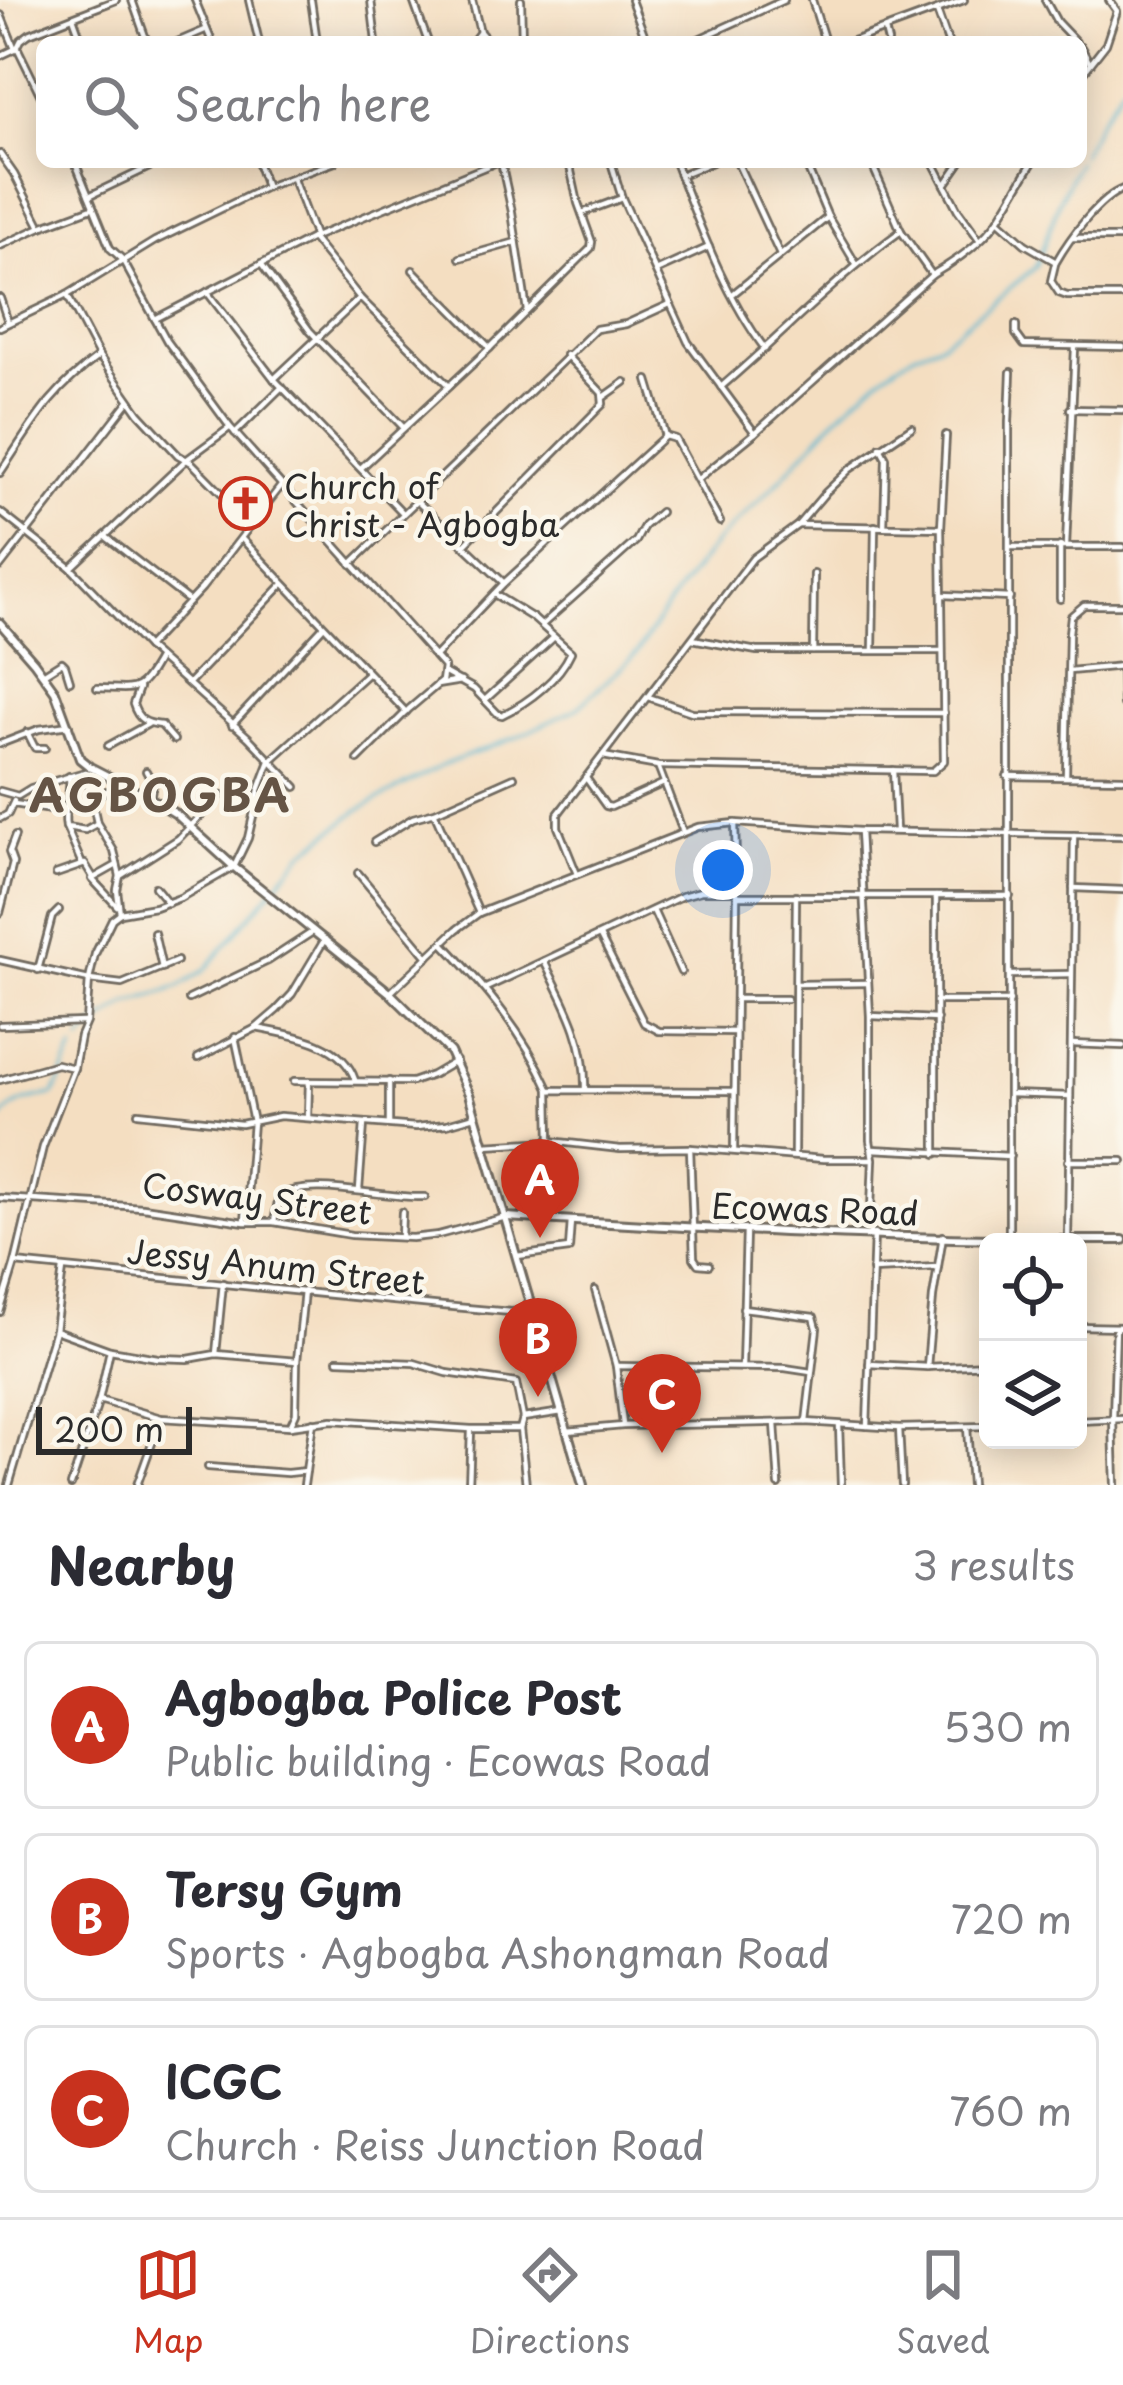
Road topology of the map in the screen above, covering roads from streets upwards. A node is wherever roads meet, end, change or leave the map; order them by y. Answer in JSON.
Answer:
{"nodes":[{"id":1,"x":116,"y":0,"type":"edge"},
{"id":2,"x":132,"y":0,"type":"edge"},
{"id":3,"x":196,"y":0,"type":"edge"},
{"id":4,"x":249,"y":0,"type":"edge"},
{"id":5,"x":311,"y":0,"type":"edge"},
{"id":6,"x":371,"y":0,"type":"edge"},
{"id":7,"x":413,"y":0,"type":"edge"},
{"id":8,"x":472,"y":0,"type":"edge"},
{"id":9,"x":521,"y":0,"type":"edge"},
{"id":10,"x":631,"y":0,"type":"edge"},
{"id":11,"x":812,"y":0,"type":"edge"},
{"id":12,"x":1045,"y":0,"type":"edge"},
{"id":13,"x":1109,"y":0,"type":"edge"},
{"id":14,"x":778,"y":1,"type":"edge"},
{"id":15,"x":961,"y":1,"type":"edge"},
{"id":16,"x":937,"y":10,"type":"junction"},
{"id":17,"x":2,"y":15,"type":"edge"},
{"id":18,"x":73,"y":17,"type":"junction"},
{"id":19,"x":207,"y":30,"type":"junction"},
{"id":20,"x":885,"y":30,"type":"junction"},
{"id":21,"x":480,"y":32,"type":"junction"},
{"id":22,"x":80,"y":36,"type":"edge"},
{"id":23,"x":145,"y":36,"type":"edge"},
{"id":24,"x":192,"y":36,"type":"edge"},
{"id":25,"x":210,"y":36,"type":"edge"},
{"id":26,"x":258,"y":36,"type":"edge"},
{"id":27,"x":316,"y":36,"type":"edge"},
{"id":28,"x":375,"y":36,"type":"edge"},
{"id":29,"x":426,"y":36,"type":"edge"},
{"id":30,"x":477,"y":36,"type":"edge"},
{"id":31,"x":484,"y":36,"type":"edge"},
{"id":32,"x":522,"y":36,"type":"edge"},
{"id":33,"x":645,"y":36,"type":"edge"},
{"id":34,"x":714,"y":36,"type":"edge"},
{"id":35,"x":823,"y":36,"type":"edge"},
{"id":36,"x":868,"y":36,"type":"edge"},
{"id":37,"x":886,"y":36,"type":"edge"},
{"id":38,"x":946,"y":36,"type":"edge"},
{"id":39,"x":1070,"y":36,"type":"edge"},
{"id":40,"x":16,"y":48,"type":"junction"},
{"id":41,"x":0,"y":56,"type":"edge"},
{"id":42,"x":1087,"y":59,"type":"edge"},
{"id":43,"x":1089,"y":62,"type":"junction"},
{"id":44,"x":1087,"y":66,"type":"edge"},
{"id":45,"x":36,"y":86,"type":"edge"},
{"id":46,"x":0,"y":154,"type":"edge"},
{"id":47,"x":77,"y":168,"type":"edge"},
{"id":48,"x":128,"y":168,"type":"edge"},
{"id":49,"x":148,"y":168,"type":"edge"},
{"id":50,"x":259,"y":168,"type":"edge"},
{"id":51,"x":320,"y":168,"type":"edge"},
{"id":52,"x":484,"y":168,"type":"edge"},
{"id":53,"x":500,"y":168,"type":"edge"},
{"id":54,"x":571,"y":168,"type":"edge"},
{"id":55,"x":613,"y":168,"type":"edge"},
{"id":56,"x":677,"y":168,"type":"edge"},
{"id":57,"x":697,"y":168,"type":"edge"},
{"id":58,"x":740,"y":168,"type":"edge"},
{"id":59,"x":808,"y":168,"type":"edge"},
{"id":60,"x":874,"y":168,"type":"edge"},
{"id":61,"x":936,"y":168,"type":"edge"},
{"id":62,"x":957,"y":168,"type":"edge"},
{"id":63,"x":1029,"y":168,"type":"edge"},
{"id":64,"x":680,"y":175,"type":"junction"},
{"id":65,"x":131,"y":176,"type":"junction"},
{"id":66,"x":293,"y":179,"type":"junction"},
{"id":67,"x":945,"y":185,"type":"junction"},
{"id":68,"x":266,"y":187,"type":"junction"},
{"id":69,"x":1123,"y":189,"type":"edge"},
{"id":70,"x":88,"y":196,"type":"junction"},
{"id":71,"x":622,"y":198,"type":"junction"},
{"id":72,"x":92,"y":208,"type":"junction"},
{"id":73,"x":582,"y":213,"type":"junction"},
{"id":74,"x":828,"y":217,"type":"junction"},
{"id":75,"x":998,"y":220,"type":"junction"},
{"id":76,"x":40,"y":227,"type":"junction"},
{"id":77,"x":901,"y":231,"type":"junction"},
{"id":78,"x":313,"y":238,"type":"junction"},
{"id":79,"x":1072,"y":238,"type":"junction"},
{"id":80,"x":1123,"y":238,"type":"edge"},
{"id":81,"x":979,"y":240,"type":"junction"},
{"id":82,"x":516,"y":242,"type":"junction"},
{"id":83,"x":0,"y":246,"type":"edge"},
{"id":84,"x":710,"y":247,"type":"junction"},
{"id":85,"x":781,"y":256,"type":"junction"},
{"id":86,"x":460,"y":258,"type":"dead end"},
{"id":87,"x":122,"y":259,"type":"junction"},
{"id":88,"x":1056,"y":262,"type":"junction"},
{"id":89,"x":856,"y":263,"type":"junction"},
{"id":90,"x":261,"y":264,"type":"junction"},
{"id":91,"x":413,"y":270,"type":"dead end"},
{"id":92,"x":656,"y":271,"type":"junction"},
{"id":93,"x":932,"y":275,"type":"junction"},
{"id":94,"x":207,"y":292,"type":"junction"},
{"id":95,"x":733,"y":294,"type":"junction"},
{"id":96,"x":67,"y":295,"type":"junction"},
{"id":97,"x":1123,"y":296,"type":"edge"},
{"id":98,"x":0,"y":298,"type":"edge"},
{"id":99,"x":360,"y":298,"type":"junction"},
{"id":100,"x":670,"y":304,"type":"junction"},
{"id":101,"x":527,"y":311,"type":"junction"},
{"id":102,"x":154,"y":320,"type":"junction"},
{"id":103,"x":8,"y":322,"type":"junction"},
{"id":104,"x":1016,"y":325,"type":"dead end"},
{"id":105,"x":0,"y":327,"type":"edge"},
{"id":106,"x":317,"y":338,"type":"junction"},
{"id":107,"x":1123,"y":347,"type":"edge"},
{"id":108,"x":490,"y":348,"type":"junction"},
{"id":109,"x":1075,"y":348,"type":"junction"},
{"id":110,"x":766,"y":349,"type":"junction"},
{"id":111,"x":100,"y":356,"type":"junction"},
{"id":112,"x":566,"y":356,"type":"junction"},
{"id":113,"x":1011,"y":372,"type":"dead end"},
{"id":114,"x":274,"y":379,"type":"junction"},
{"id":115,"x":648,"y":380,"type":"dead end"},
{"id":116,"x":625,"y":382,"type":"dead end"},
{"id":117,"x":449,"y":386,"type":"junction"},
{"id":118,"x":282,"y":387,"type":"junction"},
{"id":119,"x":721,"y":387,"type":"junction"},
{"id":120,"x":604,"y":397,"type":"junction"},
{"id":121,"x":130,"y":400,"type":"junction"},
{"id":122,"x":1070,"y":409,"type":"junction"},
{"id":123,"x":1123,"y":410,"type":"edge"},
{"id":124,"x":912,"y":427,"type":"dead end"},
{"id":125,"x":404,"y":428,"type":"junction"},
{"id":126,"x":232,"y":430,"type":"junction"},
{"id":127,"x":755,"y":433,"type":"junction"},
{"id":128,"x":946,"y":435,"type":"dead end"},
{"id":129,"x":665,"y":436,"type":"junction"},
{"id":130,"x":880,"y":447,"type":"junction"},
{"id":131,"x":186,"y":460,"type":"junction"},
{"id":132,"x":362,"y":467,"type":"junction"},
{"id":133,"x":0,"y":472,"type":"edge"},
{"id":134,"x":698,"y":479,"type":"junction"},
{"id":135,"x":283,"y":484,"type":"junction"},
{"id":136,"x":418,"y":502,"type":"junction"},
{"id":137,"x":0,"y":512,"type":"edge"},
{"id":138,"x":660,"y":512,"type":"dead end"},
{"id":139,"x":403,"y":513,"type":"junction"},
{"id":140,"x":720,"y":522,"type":"dead end"},
{"id":141,"x":252,"y":524,"type":"junction"},
{"id":142,"x":798,"y":525,"type":"junction"},
{"id":143,"x":875,"y":526,"type":"junction"},
{"id":144,"x":884,"y":527,"type":"junction"},
{"id":145,"x":941,"y":528,"type":"junction"},
{"id":146,"x":27,"y":534,"type":"junction"},
{"id":147,"x":105,"y":536,"type":"junction"},
{"id":148,"x":242,"y":539,"type":"junction"},
{"id":149,"x":466,"y":544,"type":"junction"},
{"id":150,"x":1063,"y":546,"type":"junction"},
{"id":151,"x":1010,"y":547,"type":"junction"},
{"id":152,"x":1123,"y":547,"type":"edge"},
{"id":153,"x":351,"y":564,"type":"junction"},
{"id":154,"x":0,"y":567,"type":"edge"},
{"id":155,"x":71,"y":568,"type":"junction"},
{"id":156,"x":814,"y":574,"type":"dead end"},
{"id":157,"x":504,"y":583,"type":"junction"},
{"id":158,"x":283,"y":584,"type":"junction"},
{"id":159,"x":494,"y":594,"type":"junction"},
{"id":160,"x":941,"y":595,"type":"junction"},
{"id":161,"x":1010,"y":598,"type":"junction"},
{"id":162,"x":1060,"y":599,"type":"dead end"},
{"id":163,"x":189,"y":601,"type":"junction"},
{"id":164,"x":1123,"y":604,"type":"edge"},
{"id":165,"x":0,"y":623,"type":"edge"},
{"id":166,"x":542,"y":626,"type":"junction"},
{"id":167,"x":323,"y":627,"type":"junction"},
{"id":168,"x":554,"y":637,"type":"junction"},
{"id":169,"x":692,"y":639,"type":"junction"},
{"id":170,"x":146,"y":647,"type":"junction"},
{"id":171,"x":872,"y":650,"type":"junction"},
{"id":172,"x":813,"y":651,"type":"junction"},
{"id":173,"x":941,"y":651,"type":"junction"},
{"id":174,"x":435,"y":656,"type":"junction"},
{"id":175,"x":158,"y":658,"type":"junction"},
{"id":176,"x":1122,"y":666,"type":"edge"},
{"id":177,"x":1068,"y":671,"type":"junction"},
{"id":178,"x":368,"y":673,"type":"junction"},
{"id":179,"x":445,"y":673,"type":"junction"},
{"id":180,"x":43,"y":674,"type":"junction"},
{"id":181,"x":70,"y":681,"type":"dead end"},
{"id":182,"x":462,"y":681,"type":"junction"},
{"id":183,"x":189,"y":683,"type":"junction"},
{"id":184,"x":440,"y":683,"type":"junction"},
{"id":185,"x":97,"y":688,"type":"dead end"},
{"id":186,"x":139,"y":688,"type":"junction"},
{"id":187,"x":648,"y":697,"type":"junction"},
{"id":188,"x":485,"y":700,"type":"junction"},
{"id":189,"x":1123,"y":704,"type":"edge"},
{"id":190,"x":406,"y":712,"type":"junction"},
{"id":191,"x":944,"y":713,"type":"junction"},
{"id":192,"x":148,"y":724,"type":"junction"},
{"id":193,"x":69,"y":725,"type":"junction"},
{"id":194,"x":232,"y":725,"type":"junction"},
{"id":195,"x":27,"y":732,"type":"junction"},
{"id":196,"x":175,"y":740,"type":"dead end"},
{"id":197,"x":0,"y":744,"type":"edge"},
{"id":198,"x":108,"y":746,"type":"dead end"},
{"id":199,"x":45,"y":748,"type":"dead end"},
{"id":200,"x":603,"y":756,"type":"junction"},
{"id":201,"x":358,"y":760,"type":"dead end"},
{"id":202,"x":270,"y":761,"type":"junction"},
{"id":203,"x":658,"y":766,"type":"junction"},
{"id":204,"x":87,"y":770,"type":"junction"},
{"id":205,"x":893,"y":770,"type":"junction"},
{"id":206,"x":146,"y":771,"type":"dead end"},
{"id":207,"x":69,"y":776,"type":"junction"},
{"id":208,"x":1007,"y":776,"type":"junction"},
{"id":209,"x":1066,"y":776,"type":"junction"},
{"id":210,"x":514,"y":777,"type":"dead end"},
{"id":211,"x":586,"y":778,"type":"junction"},
{"id":212,"x":1123,"y":778,"type":"edge"},
{"id":213,"x":664,"y":783,"type":"junction"},
{"id":214,"x":296,"y":787,"type":"dead end"},
{"id":215,"x":131,"y":788,"type":"junction"},
{"id":216,"x":0,"y":791,"type":"edge"},
{"id":217,"x":221,"y":795,"type":"dead end"},
{"id":218,"x":150,"y":797,"type":"junction"},
{"id":219,"x":15,"y":800,"type":"junction"},
{"id":220,"x":90,"y":800,"type":"junction"},
{"id":221,"x":51,"y":810,"type":"dead end"},
{"id":222,"x":435,"y":812,"type":"junction"},
{"id":223,"x":1,"y":818,"type":"edge"},
{"id":224,"x":97,"y":823,"type":"junction"},
{"id":225,"x":735,"y":823,"type":"junction"},
{"id":226,"x":189,"y":826,"type":"junction"},
{"id":227,"x":66,"y":827,"type":"junction"},
{"id":228,"x":683,"y":832,"type":"junction"},
{"id":229,"x":860,"y":832,"type":"junction"},
{"id":230,"x":896,"y":832,"type":"junction"},
{"id":231,"x":1008,"y":833,"type":"junction"},
{"id":232,"x":1074,"y":835,"type":"junction"},
{"id":233,"x":15,"y":836,"type":"dead end"},
{"id":234,"x":1123,"y":836,"type":"edge"},
{"id":235,"x":374,"y":842,"type":"dead end"},
{"id":236,"x":82,"y":864,"type":"junction"},
{"id":237,"x":117,"y":865,"type":"junction"},
{"id":238,"x":234,"y":867,"type":"junction"},
{"id":239,"x":358,"y":873,"type":"dead end"},
{"id":240,"x":56,"y":874,"type":"dead end"},
{"id":241,"x":577,"y":874,"type":"junction"},
{"id":242,"x":120,"y":876,"type":"junction"},
{"id":243,"x":93,"y":877,"type":"junction"},
{"id":244,"x":155,"y":887,"type":"dead end"},
{"id":245,"x":1073,"y":888,"type":"junction"},
{"id":246,"x":1123,"y":890,"type":"edge"},
{"id":247,"x":737,"y":894,"type":"junction"},
{"id":248,"x":796,"y":895,"type":"junction"},
{"id":249,"x":937,"y":896,"type":"junction"},
{"id":250,"x":1010,"y":896,"type":"junction"},
{"id":251,"x":866,"y":898,"type":"junction"},
{"id":252,"x":168,"y":903,"type":"junction"},
{"id":253,"x":59,"y":910,"type":"dead end"},
{"id":254,"x":653,"y":910,"type":"junction"},
{"id":255,"x":120,"y":911,"type":"junction"},
{"id":256,"x":0,"y":913,"type":"edge"},
{"id":257,"x":479,"y":913,"type":"junction"},
{"id":258,"x":314,"y":931,"type":"junction"},
{"id":259,"x":154,"y":933,"type":"dead end"},
{"id":260,"x":600,"y":936,"type":"junction"},
{"id":261,"x":325,"y":939,"type":"junction"},
{"id":262,"x":444,"y":944,"type":"junction"},
{"id":263,"x":428,"y":957,"type":"junction"},
{"id":264,"x":0,"y":961,"type":"edge"},
{"id":265,"x":544,"y":961,"type":"junction"},
{"id":266,"x":176,"y":962,"type":"dead end"},
{"id":267,"x":162,"y":968,"type":"junction"},
{"id":268,"x":38,"y":970,"type":"junction"},
{"id":269,"x":681,"y":972,"type":"dead end"},
{"id":270,"x":1072,"y":974,"type":"junction"},
{"id":271,"x":1010,"y":975,"type":"junction"},
{"id":272,"x":89,"y":980,"type":"junction"},
{"id":273,"x":868,"y":983,"type":"junction"},
{"id":274,"x":796,"y":984,"type":"junction"},
{"id":275,"x":486,"y":988,"type":"junction"},
{"id":276,"x":390,"y":993,"type":"junction"},
{"id":277,"x":189,"y":999,"type":"dead end"},
{"id":278,"x":787,"y":999,"type":"dead end"},
{"id":279,"x":736,"y":1000,"type":"junction"},
{"id":280,"x":938,"y":1001,"type":"junction"},
{"id":281,"x":1010,"y":1001,"type":"junction"},
{"id":282,"x":870,"y":1016,"type":"junction"},
{"id":283,"x":937,"y":1018,"type":"junction"},
{"id":284,"x":86,"y":1022,"type":"junction"},
{"id":285,"x":0,"y":1025,"type":"edge"},
{"id":286,"x":256,"y":1028,"type":"junction"},
{"id":287,"x":735,"y":1032,"type":"junction"},
{"id":288,"x":235,"y":1036,"type":"junction"},
{"id":289,"x":1072,"y":1044,"type":"junction"},
{"id":290,"x":1123,"y":1046,"type":"edge"},
{"id":291,"x":198,"y":1058,"type":"dead end"},
{"id":292,"x":456,"y":1061,"type":"junction"},
{"id":293,"x":67,"y":1067,"type":"junction"},
{"id":294,"x":0,"y":1080,"type":"edge"},
{"id":295,"x":355,"y":1080,"type":"junction"},
{"id":296,"x":294,"y":1081,"type":"dead end"},
{"id":297,"x":309,"y":1081,"type":"junction"},
{"id":298,"x":389,"y":1081,"type":"junction"},
{"id":299,"x":585,"y":1088,"type":"junction"},
{"id":300,"x":549,"y":1090,"type":"junction"},
{"id":301,"x":735,"y":1091,"type":"junction"},
{"id":302,"x":1010,"y":1094,"type":"junction"},
{"id":303,"x":1070,"y":1096,"type":"junction"},
{"id":304,"x":138,"y":1113,"type":"dead end"},
{"id":305,"x":475,"y":1117,"type":"junction"},
{"id":306,"x":308,"y":1118,"type":"junction"},
{"id":307,"x":254,"y":1122,"type":"junction"},
{"id":308,"x":364,"y":1124,"type":"junction"},
{"id":309,"x":388,"y":1126,"type":"junction"},
{"id":310,"x":550,"y":1141,"type":"junction"},
{"id":311,"x":484,"y":1145,"type":"junction"},
{"id":312,"x":690,"y":1148,"type":"junction"},
{"id":313,"x":872,"y":1149,"type":"junction"},
{"id":314,"x":734,"y":1150,"type":"junction"},
{"id":315,"x":936,"y":1154,"type":"junction"},
{"id":316,"x":794,"y":1155,"type":"junction"},
{"id":317,"x":1010,"y":1156,"type":"junction"},
{"id":318,"x":873,"y":1159,"type":"junction"},
{"id":319,"x":1068,"y":1161,"type":"junction"},
{"id":320,"x":1123,"y":1161,"type":"edge"},
{"id":321,"x":358,"y":1192,"type":"junction"},
{"id":322,"x":0,"y":1198,"type":"edge"},
{"id":323,"x":424,"y":1198,"type":"dead end"},
{"id":324,"x":30,"y":1202,"type":"junction"},
{"id":325,"x":402,"y":1212,"type":"dead end"},
{"id":326,"x":506,"y":1217,"type":"junction"},
{"id":327,"x":571,"y":1221,"type":"junction"},
{"id":328,"x":244,"y":1222,"type":"junction"},
{"id":329,"x":274,"y":1222,"type":"junction"},
{"id":330,"x":692,"y":1228,"type":"junction"},
{"id":331,"x":746,"y":1231,"type":"junction"},
{"id":332,"x":1009,"y":1233,"type":"edge"},
{"id":333,"x":1068,"y":1233,"type":"edge"},
{"id":334,"x":872,"y":1234,"type":"junction"},
{"id":335,"x":943,"y":1236,"type":"junction"},
{"id":336,"x":401,"y":1238,"type":"junction"},
{"id":337,"x":979,"y":1239,"type":"edge"},
{"id":338,"x":1087,"y":1240,"type":"edge"},
{"id":339,"x":1123,"y":1240,"type":"edge"},
{"id":340,"x":517,"y":1256,"type":"junction"},
{"id":341,"x":15,"y":1263,"type":"junction"},
{"id":342,"x":710,"y":1264,"type":"dead end"},
{"id":343,"x":938,"y":1267,"type":"junction"},
{"id":344,"x":63,"y":1269,"type":"junction"},
{"id":345,"x":872,"y":1270,"type":"junction"},
{"id":346,"x":224,"y":1282,"type":"junction"},
{"id":347,"x":595,"y":1290,"type":"dead end"},
{"id":348,"x":304,"y":1291,"type":"junction"},
{"id":349,"x":743,"y":1308,"type":"junction"},
{"id":350,"x":532,"y":1310,"type":"junction"},
{"id":351,"x":0,"y":1312,"type":"edge"},
{"id":352,"x":1087,"y":1325,"type":"edge"},
{"id":353,"x":1119,"y":1327,"type":"edge"},
{"id":354,"x":55,"y":1330,"type":"junction"},
{"id":355,"x":110,"y":1350,"type":"junction"},
{"id":356,"x":216,"y":1354,"type":"junction"},
{"id":357,"x":338,"y":1360,"type":"dead end"},
{"id":358,"x":297,"y":1361,"type":"junction"},
{"id":359,"x":869,"y":1364,"type":"junction"},
{"id":360,"x":979,"y":1364,"type":"edge"},
{"id":361,"x":616,"y":1366,"type":"junction"},
{"id":362,"x":742,"y":1367,"type":"junction"},
{"id":363,"x":928,"y":1367,"type":"junction"},
{"id":364,"x":811,"y":1372,"type":"junction"},
{"id":365,"x":99,"y":1400,"type":"junction"},
{"id":366,"x":562,"y":1412,"type":"junction"},
{"id":367,"x":296,"y":1413,"type":"junction"},
{"id":368,"x":161,"y":1418,"type":"junction"},
{"id":369,"x":523,"y":1418,"type":"junction"},
{"id":370,"x":1123,"y":1419,"type":"edge"},
{"id":371,"x":1113,"y":1420,"type":"junction"},
{"id":372,"x":1087,"y":1421,"type":"edge"},
{"id":373,"x":314,"y":1422,"type":"junction"},
{"id":374,"x":806,"y":1422,"type":"junction"},
{"id":375,"x":775,"y":1423,"type":"junction"},
{"id":376,"x":304,"y":1424,"type":"junction"},
{"id":377,"x":839,"y":1425,"type":"junction"},
{"id":378,"x":290,"y":1426,"type":"junction"},
{"id":379,"x":623,"y":1426,"type":"junction"},
{"id":380,"x":867,"y":1426,"type":"junction"},
{"id":381,"x":979,"y":1426,"type":"edge"},
{"id":382,"x":967,"y":1427,"type":"junction"},
{"id":383,"x":899,"y":1428,"type":"junction"},
{"id":384,"x":471,"y":1429,"type":"junction"},
{"id":385,"x":520,"y":1429,"type":"junction"},
{"id":386,"x":568,"y":1430,"type":"junction"},
{"id":387,"x":208,"y":1467,"type":"dead end"},
{"id":388,"x":306,"y":1471,"type":"junction"},
{"id":389,"x":287,"y":1473,"type":"junction"},
{"id":390,"x":9,"y":1485,"type":"edge"},
{"id":391,"x":70,"y":1485,"type":"edge"},
{"id":392,"x":137,"y":1485,"type":"edge"},
{"id":393,"x":303,"y":1485,"type":"edge"},
{"id":394,"x":469,"y":1485,"type":"edge"},
{"id":395,"x":526,"y":1485,"type":"edge"},
{"id":396,"x":584,"y":1485,"type":"edge"},
{"id":397,"x":778,"y":1485,"type":"edge"},
{"id":398,"x":842,"y":1485,"type":"edge"},
{"id":399,"x":902,"y":1485,"type":"edge"},
{"id":400,"x":971,"y":1485,"type":"edge"},
{"id":401,"x":1115,"y":1485,"type":"edge"}],
"edges":[{"from":1,"to":18,"type":"street"},
{"from":2,"to":23,"type":"street"},
{"from":3,"to":19,"type":"street"},
{"from":4,"to":26,"type":"street"},
{"from":5,"to":27,"type":"street"},
{"from":6,"to":28,"type":"street"},
{"from":7,"to":29,"type":"street"},
{"from":8,"to":21,"type":"street"},
{"from":9,"to":32,"type":"street"},
{"from":10,"to":33,"type":"street"},
{"from":11,"to":35,"type":"street"},
{"from":12,"to":39,"type":"street"},
{"from":13,"to":43,"type":"street"},
{"from":14,"to":34,"type":"street"},
{"from":15,"to":16,"type":"street"},
{"from":16,"to":20,"type":"street"},
{"from":16,"to":38,"type":"street"},
{"from":17,"to":40,"type":"street"},
{"from":18,"to":22,"type":"street"},
{"from":18,"to":40,"type":"street"},
{"from":19,"to":24,"type":"street"},
{"from":19,"to":25,"type":"street"},
{"from":20,"to":36,"type":"street"},
{"from":20,"to":37,"type":"street"},
{"from":21,"to":30,"type":"street"},
{"from":21,"to":31,"type":"street"},
{"from":40,"to":41,"type":"street"},
{"from":40,"to":45,"type":"street"},
{"from":42,"to":43,"type":"street"},
{"from":43,"to":44,"type":"street"},
{"from":46,"to":76,"type":"street"},
{"from":47,"to":70,"type":"street"},
{"from":48,"to":65,"type":"street"},
{"from":49,"to":65,"type":"street"},
{"from":50,"to":68,"type":"street"},
{"from":51,"to":66,"type":"street"},
{"from":52,"to":78,"type":"street"},
{"from":53,"to":82,"type":"street"},
{"from":54,"to":73,"type":"street"},
{"from":55,"to":71,"type":"street"},
{"from":56,"to":64,"type":"street"},
{"from":57,"to":64,"type":"street"},
{"from":58,"to":85,"type":"street"},
{"from":59,"to":74,"type":"street"},
{"from":60,"to":77,"type":"street"},
{"from":61,"to":67,"type":"street"},
{"from":62,"to":67,"type":"street"},
{"from":63,"to":75,"type":"street"},
{"from":64,"to":84,"type":"street"},
{"from":65,"to":70,"type":"street"},
{"from":66,"to":68,"type":"street"},
{"from":66,"to":78,"type":"street"},
{"from":67,"to":81,"type":"street"},
{"from":68,"to":87,"type":"street"},
{"from":69,"to":79,"type":"street"},
{"from":70,"to":72,"type":"street"},
{"from":71,"to":73,"type":"street"},
{"from":71,"to":92,"type":"street"},
{"from":72,"to":76,"type":"street"},
{"from":72,"to":87,"type":"street"},
{"from":73,"to":101,"type":"street"},
{"from":74,"to":85,"type":"street"},
{"from":74,"to":89,"type":"street"},
{"from":75,"to":81,"type":"street"},
{"from":75,"to":88,"type":"street"},
{"from":76,"to":83,"type":"street"},
{"from":77,"to":89,"type":"street"},
{"from":77,"to":93,"type":"street"},
{"from":78,"to":90,"type":"street"},
{"from":78,"to":99,"type":"street"},
{"from":79,"to":80,"type":"street"},
{"from":79,"to":88,"type":"street"},
{"from":81,"to":93,"type":"street"},
{"from":82,"to":86,"type":"street"},
{"from":82,"to":101,"type":"street"},
{"from":84,"to":92,"type":"street"},
{"from":84,"to":95,"type":"street"},
{"from":85,"to":95,"type":"street"},
{"from":87,"to":96,"type":"street"},
{"from":87,"to":102,"type":"street"},
{"from":88,"to":97,"type":"street"},
{"from":89,"to":110,"type":"street"},
{"from":90,"to":94,"type":"street"},
{"from":90,"to":106,"type":"street"},
{"from":91,"to":108,"type":"street"},
{"from":92,"to":100,"type":"street"},
{"from":93,"to":127,"type":"street"},
{"from":94,"to":102,"type":"street"},
{"from":94,"to":114,"type":"street"},
{"from":95,"to":110,"type":"street"},
{"from":96,"to":103,"type":"street"},
{"from":96,"to":111,"type":"street"},
{"from":98,"to":103,"type":"street"},
{"from":99,"to":106,"type":"street"},
{"from":99,"to":117,"type":"street"},
{"from":100,"to":112,"type":"street"},
{"from":100,"to":119,"type":"street"},
{"from":101,"to":108,"type":"street"},
{"from":102,"to":126,"type":"street"},
{"from":103,"to":105,"type":"street"},
{"from":104,"to":109,"type":"street"},
{"from":106,"to":114,"type":"street"},
{"from":106,"to":125,"type":"street"},
{"from":107,"to":109,"type":"street"},
{"from":108,"to":117,"type":"street"},
{"from":109,"to":122,"type":"street"},
{"from":110,"to":119,"type":"street"},
{"from":111,"to":121,"type":"street"},
{"from":111,"to":133,"type":"street"},
{"from":112,"to":120,"type":"street"},
{"from":112,"to":136,"type":"street"},
{"from":113,"to":151,"type":"street"},
{"from":114,"to":118,"type":"street"},
{"from":115,"to":129,"type":"street"},
{"from":116,"to":120,"type":"street"},
{"from":117,"to":125,"type":"street"},
{"from":118,"to":126,"type":"street"},
{"from":118,"to":132,"type":"street"},
{"from":119,"to":127,"type":"street"},
{"from":120,"to":149,"type":"street"},
{"from":121,"to":131,"type":"street"},
{"from":121,"to":146,"type":"street"},
{"from":122,"to":123,"type":"street"},
{"from":122,"to":150,"type":"street"},
{"from":124,"to":130,"type":"street"},
{"from":125,"to":132,"type":"street"},
{"from":126,"to":131,"type":"street"},
{"from":126,"to":135,"type":"street"},
{"from":127,"to":134,"type":"street"},
{"from":128,"to":145,"type":"street"},
{"from":129,"to":134,"type":"street"},
{"from":129,"to":157,"type":"street"},
{"from":130,"to":142,"type":"street"},
{"from":130,"to":144,"type":"street"},
{"from":131,"to":141,"type":"street"},
{"from":131,"to":147,"type":"street"},
{"from":132,"to":139,"type":"street"},
{"from":134,"to":140,"type":"street"},
{"from":135,"to":141,"type":"street"},
{"from":135,"to":153,"type":"street"},
{"from":136,"to":139,"type":"street"},
{"from":136,"to":149,"type":"street"},
{"from":137,"to":146,"type":"street"},
{"from":138,"to":166,"type":"street"},
{"from":139,"to":153,"type":"street"},
{"from":141,"to":148,"type":"street"},
{"from":142,"to":143,"type":"street"},
{"from":142,"to":169,"type":"street"},
{"from":143,"to":144,"type":"street"},
{"from":143,"to":171,"type":"street"},
{"from":144,"to":145,"type":"street"},
{"from":145,"to":160,"type":"street"},
{"from":146,"to":154,"type":"street"},
{"from":146,"to":155,"type":"street"},
{"from":147,"to":155,"type":"street"},
{"from":147,"to":163,"type":"street"},
{"from":148,"to":158,"type":"street"},
{"from":148,"to":163,"type":"street"},
{"from":149,"to":157,"type":"street"},
{"from":150,"to":151,"type":"street"},
{"from":150,"to":152,"type":"street"},
{"from":150,"to":162,"type":"street"},
{"from":151,"to":161,"type":"street"},
{"from":153,"to":174,"type":"street"},
{"from":155,"to":170,"type":"street"},
{"from":156,"to":172,"type":"street"},
{"from":157,"to":159,"type":"street"},
{"from":158,"to":167,"type":"street"},
{"from":158,"to":183,"type":"street"},
{"from":159,"to":166,"type":"street"},
{"from":159,"to":174,"type":"street"},
{"from":160,"to":161,"type":"street"},
{"from":160,"to":173,"type":"street"},
{"from":161,"to":208,"type":"street"},
{"from":163,"to":170,"type":"street"},
{"from":164,"to":177,"type":"street"},
{"from":165,"to":180,"type":"street"},
{"from":166,"to":168,"type":"street"},
{"from":167,"to":178,"type":"street"},
{"from":167,"to":194,"type":"street"},
{"from":168,"to":188,"type":"street"},
{"from":168,"to":188,"type":"street"},
{"from":169,"to":172,"type":"street"},
{"from":169,"to":187,"type":"street"},
{"from":170,"to":175,"type":"street"},
{"from":171,"to":172,"type":"street"},
{"from":171,"to":173,"type":"street"},
{"from":173,"to":191,"type":"street"},
{"from":174,"to":179,"type":"street"},
{"from":175,"to":183,"type":"street"},
{"from":175,"to":186,"type":"street"},
{"from":176,"to":177,"type":"street"},
{"from":176,"to":189,"type":"street"},
{"from":177,"to":209,"type":"street"},
{"from":178,"to":190,"type":"street"},
{"from":178,"to":202,"type":"street"},
{"from":179,"to":182,"type":"street"},
{"from":179,"to":184,"type":"street"},
{"from":180,"to":181,"type":"street"},
{"from":180,"to":193,"type":"street"},
{"from":182,"to":184,"type":"street"},
{"from":182,"to":188,"type":"street"},
{"from":183,"to":194,"type":"street"},
{"from":184,"to":190,"type":"street"},
{"from":185,"to":186,"type":"street"},
{"from":186,"to":192,"type":"street"},
{"from":187,"to":191,"type":"street"},
{"from":187,"to":200,"type":"street"},
{"from":190,"to":201,"type":"street"},
{"from":191,"to":205,"type":"street"},
{"from":192,"to":196,"type":"street"},
{"from":192,"to":198,"type":"street"},
{"from":193,"to":195,"type":"street"},
{"from":193,"to":204,"type":"street"},
{"from":194,"to":202,"type":"street"},
{"from":195,"to":197,"type":"street"},
{"from":195,"to":199,"type":"street"},
{"from":200,"to":203,"type":"street"},
{"from":200,"to":211,"type":"street"},
{"from":202,"to":214,"type":"street"},
{"from":202,"to":238,"type":"street"},
{"from":203,"to":205,"type":"street"},
{"from":203,"to":213,"type":"street"},
{"from":204,"to":207,"type":"street"},
{"from":204,"to":215,"type":"street"},
{"from":204,"to":220,"type":"street"},
{"from":205,"to":230,"type":"street"},
{"from":206,"to":218,"type":"street"},
{"from":207,"to":219,"type":"street"},
{"from":207,"to":227,"type":"street"},
{"from":208,"to":209,"type":"street"},
{"from":208,"to":231,"type":"street"},
{"from":209,"to":212,"type":"street"},
{"from":210,"to":222,"type":"street"},
{"from":211,"to":213,"type":"street"},
{"from":211,"to":241,"type":"street"},
{"from":213,"to":228,"type":"street"},
{"from":215,"to":218,"type":"street"},
{"from":215,"to":220,"type":"street"},
{"from":216,"to":219,"type":"street"},
{"from":217,"to":226,"type":"street"},
{"from":218,"to":226,"type":"street"},
{"from":219,"to":221,"type":"street"},
{"from":219,"to":223,"type":"street"},
{"from":220,"to":224,"type":"street"},
{"from":222,"to":235,"type":"street"},
{"from":222,"to":257,"type":"street"},
{"from":224,"to":227,"type":"street"},
{"from":224,"to":237,"type":"street"},
{"from":225,"to":228,"type":"street"},
{"from":225,"to":229,"type":"street"},
{"from":225,"to":247,"type":"street"},
{"from":226,"to":238,"type":"street"},
{"from":226,"to":242,"type":"street"},
{"from":227,"to":236,"type":"street"},
{"from":228,"to":241,"type":"street"},
{"from":229,"to":230,"type":"street"},
{"from":229,"to":251,"type":"street"},
{"from":230,"to":231,"type":"street"},
{"from":231,"to":232,"type":"street"},
{"from":231,"to":250,"type":"street"},
{"from":232,"to":234,"type":"street"},
{"from":232,"to":245,"type":"street"},
{"from":233,"to":256,"type":"street"},
{"from":236,"to":240,"type":"street"},
{"from":236,"to":243,"type":"street"},
{"from":237,"to":242,"type":"street"},
{"from":237,"to":243,"type":"street"},
{"from":238,"to":252,"type":"street"},
{"from":238,"to":258,"type":"street"},
{"from":239,"to":263,"type":"street"},
{"from":241,"to":257,"type":"street"},
{"from":242,"to":255,"type":"street"},
{"from":243,"to":255,"type":"street"},
{"from":244,"to":252,"type":"street"},
{"from":245,"to":246,"type":"street"},
{"from":245,"to":270,"type":"street"},
{"from":247,"to":248,"type":"street"},
{"from":247,"to":254,"type":"street"},
{"from":247,"to":279,"type":"street"},
{"from":248,"to":251,"type":"street"},
{"from":248,"to":274,"type":"street"},
{"from":249,"to":250,"type":"street"},
{"from":249,"to":251,"type":"street"},
{"from":249,"to":280,"type":"street"},
{"from":250,"to":271,"type":"street"},
{"from":251,"to":273,"type":"street"},
{"from":252,"to":255,"type":"street"},
{"from":253,"to":268,"type":"street"},
{"from":254,"to":260,"type":"street"},
{"from":254,"to":269,"type":"street"},
{"from":255,"to":272,"type":"street"},
{"from":257,"to":262,"type":"street"},
{"from":258,"to":261,"type":"street"},
{"from":258,"to":277,"type":"street"},
{"from":259,"to":267,"type":"street"},
{"from":260,"to":265,"type":"street"},
{"from":260,"to":287,"type":"street"},
{"from":261,"to":276,"type":"street"},
{"from":261,"to":286,"type":"street"},
{"from":262,"to":263,"type":"street"},
{"from":262,"to":275,"type":"street"},
{"from":263,"to":276,"type":"street"},
{"from":264,"to":268,"type":"street"},
{"from":265,"to":275,"type":"street"},
{"from":265,"to":299,"type":"street"},
{"from":266,"to":267,"type":"street"},
{"from":267,"to":272,"type":"street"},
{"from":268,"to":272,"type":"street"},
{"from":270,"to":271,"type":"street"},
{"from":270,"to":289,"type":"street"},
{"from":271,"to":281,"type":"street"},
{"from":272,"to":284,"type":"street"},
{"from":273,"to":274,"type":"street"},
{"from":273,"to":282,"type":"street"},
{"from":274,"to":316,"type":"street"},
{"from":275,"to":300,"type":"street"},
{"from":276,"to":292,"type":"street"},
{"from":278,"to":279,"type":"street"},
{"from":279,"to":287,"type":"street"},
{"from":280,"to":281,"type":"street"},
{"from":280,"to":283,"type":"street"},
{"from":281,"to":302,"type":"street"},
{"from":282,"to":283,"type":"street"},
{"from":282,"to":313,"type":"street"},
{"from":283,"to":315,"type":"street"},
{"from":284,"to":285,"type":"street"},
{"from":284,"to":293,"type":"street"},
{"from":286,"to":288,"type":"street"},
{"from":286,"to":295,"type":"street"},
{"from":287,"to":301,"type":"street"},
{"from":288,"to":291,"type":"street"},
{"from":288,"to":307,"type":"street"},
{"from":289,"to":290,"type":"street"},
{"from":289,"to":303,"type":"street"},
{"from":292,"to":298,"type":"street"},
{"from":292,"to":305,"type":"street"},
{"from":293,"to":294,"type":"street"},
{"from":293,"to":324,"type":"street"},
{"from":295,"to":297,"type":"street"},
{"from":295,"to":298,"type":"street"},
{"from":296,"to":297,"type":"street"},
{"from":297,"to":306,"type":"street"},
{"from":298,"to":309,"type":"street"},
{"from":299,"to":300,"type":"street"},
{"from":299,"to":301,"type":"street"},
{"from":300,"to":310,"type":"street"},
{"from":301,"to":314,"type":"street"},
{"from":302,"to":303,"type":"street"},
{"from":302,"to":317,"type":"street"},
{"from":303,"to":319,"type":"street"},
{"from":304,"to":307,"type":"street"},
{"from":305,"to":309,"type":"street"},
{"from":305,"to":311,"type":"street"},
{"from":306,"to":307,"type":"street"},
{"from":306,"to":308,"type":"street"},
{"from":307,"to":328,"type":"street"},
{"from":308,"to":309,"type":"street"},
{"from":308,"to":321,"type":"street"},
{"from":310,"to":311,"type":"street"},
{"from":310,"to":312,"type":"street"},
{"from":311,"to":326,"type":"street"},
{"from":312,"to":314,"type":"street"},
{"from":312,"to":330,"type":"street"},
{"from":313,"to":315,"type":"street"},
{"from":313,"to":318,"type":"street"},
{"from":314,"to":316,"type":"street"},
{"from":315,"to":317,"type":"street"},
{"from":316,"to":318,"type":"street"},
{"from":317,"to":332,"type":"street"},
{"from":318,"to":334,"type":"street"},
{"from":319,"to":320,"type":"street"},
{"from":319,"to":333,"type":"street"},
{"from":321,"to":323,"type":"street"},
{"from":321,"to":329,"type":"street"},
{"from":322,"to":324,"type":"street","name":"Cosway Street"},
{"from":324,"to":328,"type":"street","name":"Cosway Street"},
{"from":324,"to":341,"type":"street"},
{"from":325,"to":336,"type":"street"},
{"from":326,"to":327,"type":"street","name":"Ecowas Road"},
{"from":326,"to":336,"type":"street","name":"Cosway Street"},
{"from":326,"to":340,"type":"street"},
{"from":327,"to":330,"type":"street","name":"Ecowas Road"},
{"from":327,"to":340,"type":"street"},
{"from":328,"to":329,"type":"street","name":"Cosway Street"},
{"from":329,"to":336,"type":"street","name":"Cosway Street"},
{"from":330,"to":331,"type":"street","name":"Ecowas Road"},
{"from":330,"to":342,"type":"street"},
{"from":331,"to":334,"type":"street","name":"Ecowas Road"},
{"from":331,"to":349,"type":"street"},
{"from":334,"to":335,"type":"street","name":"Ecowas Road"},
{"from":334,"to":345,"type":"street"},
{"from":335,"to":337,"type":"street","name":"Ecowas Road"},
{"from":335,"to":343,"type":"street"},
{"from":338,"to":339,"type":"street","name":"Ecowas Road"},
{"from":340,"to":350,"type":"street"},
{"from":341,"to":344,"type":"street","name":"Jessy Anum Street"},
{"from":341,"to":351,"type":"street"},
{"from":343,"to":345,"type":"street"},
{"from":343,"to":363,"type":"street"},
{"from":344,"to":346,"type":"street","name":"Jessy Anum Street"},
{"from":344,"to":354,"type":"street"},
{"from":345,"to":359,"type":"street"},
{"from":346,"to":348,"type":"street","name":"Jessy Anum Street"},
{"from":346,"to":356,"type":"street"},
{"from":347,"to":361,"type":"street"},
{"from":348,"to":350,"type":"street","name":"Jessy Anum Street"},
{"from":348,"to":358,"type":"street"},
{"from":349,"to":362,"type":"street"},
{"from":349,"to":364,"type":"street"},
{"from":350,"to":366,"type":"street"},
{"from":352,"to":353,"type":"street"},
{"from":353,"to":371,"type":"street"},
{"from":354,"to":355,"type":"street"},
{"from":354,"to":390,"type":"street"},
{"from":355,"to":356,"type":"street"},
{"from":355,"to":365,"type":"street"},
{"from":356,"to":358,"type":"street"},
{"from":357,"to":369,"type":"street"},
{"from":358,"to":367,"type":"street"},
{"from":359,"to":363,"type":"street"},
{"from":359,"to":380,"type":"street"},
{"from":360,"to":363,"type":"street"},
{"from":361,"to":362,"type":"street"},
{"from":361,"to":379,"type":"street"},
{"from":362,"to":364,"type":"street"},
{"from":364,"to":374,"type":"street"},
{"from":365,"to":368,"type":"street"},
{"from":365,"to":391,"type":"street"},
{"from":366,"to":369,"type":"street"},
{"from":366,"to":386,"type":"street"},
{"from":367,"to":376,"type":"street"},
{"from":367,"to":378,"type":"street"},
{"from":368,"to":378,"type":"street"},
{"from":368,"to":392,"type":"street"},
{"from":369,"to":385,"type":"street"},
{"from":370,"to":371,"type":"street"},
{"from":371,"to":372,"type":"street"},
{"from":371,"to":401,"type":"street"},
{"from":373,"to":376,"type":"street"},
{"from":373,"to":384,"type":"street"},
{"from":373,"to":388,"type":"street"},
{"from":374,"to":375,"type":"street"},
{"from":374,"to":377,"type":"street"},
{"from":375,"to":379,"type":"street"},
{"from":375,"to":397,"type":"street"},
{"from":376,"to":378,"type":"street"},
{"from":377,"to":380,"type":"street"},
{"from":377,"to":398,"type":"street"},
{"from":379,"to":386,"type":"street"},
{"from":380,"to":383,"type":"street"},
{"from":381,"to":382,"type":"street"},
{"from":382,"to":383,"type":"street"},
{"from":382,"to":400,"type":"street"},
{"from":383,"to":399,"type":"street"},
{"from":384,"to":385,"type":"street"},
{"from":384,"to":394,"type":"street"},
{"from":385,"to":395,"type":"street"},
{"from":386,"to":396,"type":"street"},
{"from":387,"to":389,"type":"street"},
{"from":388,"to":389,"type":"street"},
{"from":388,"to":393,"type":"street"},
{"from":389,"to":393,"type":"street"}]}
